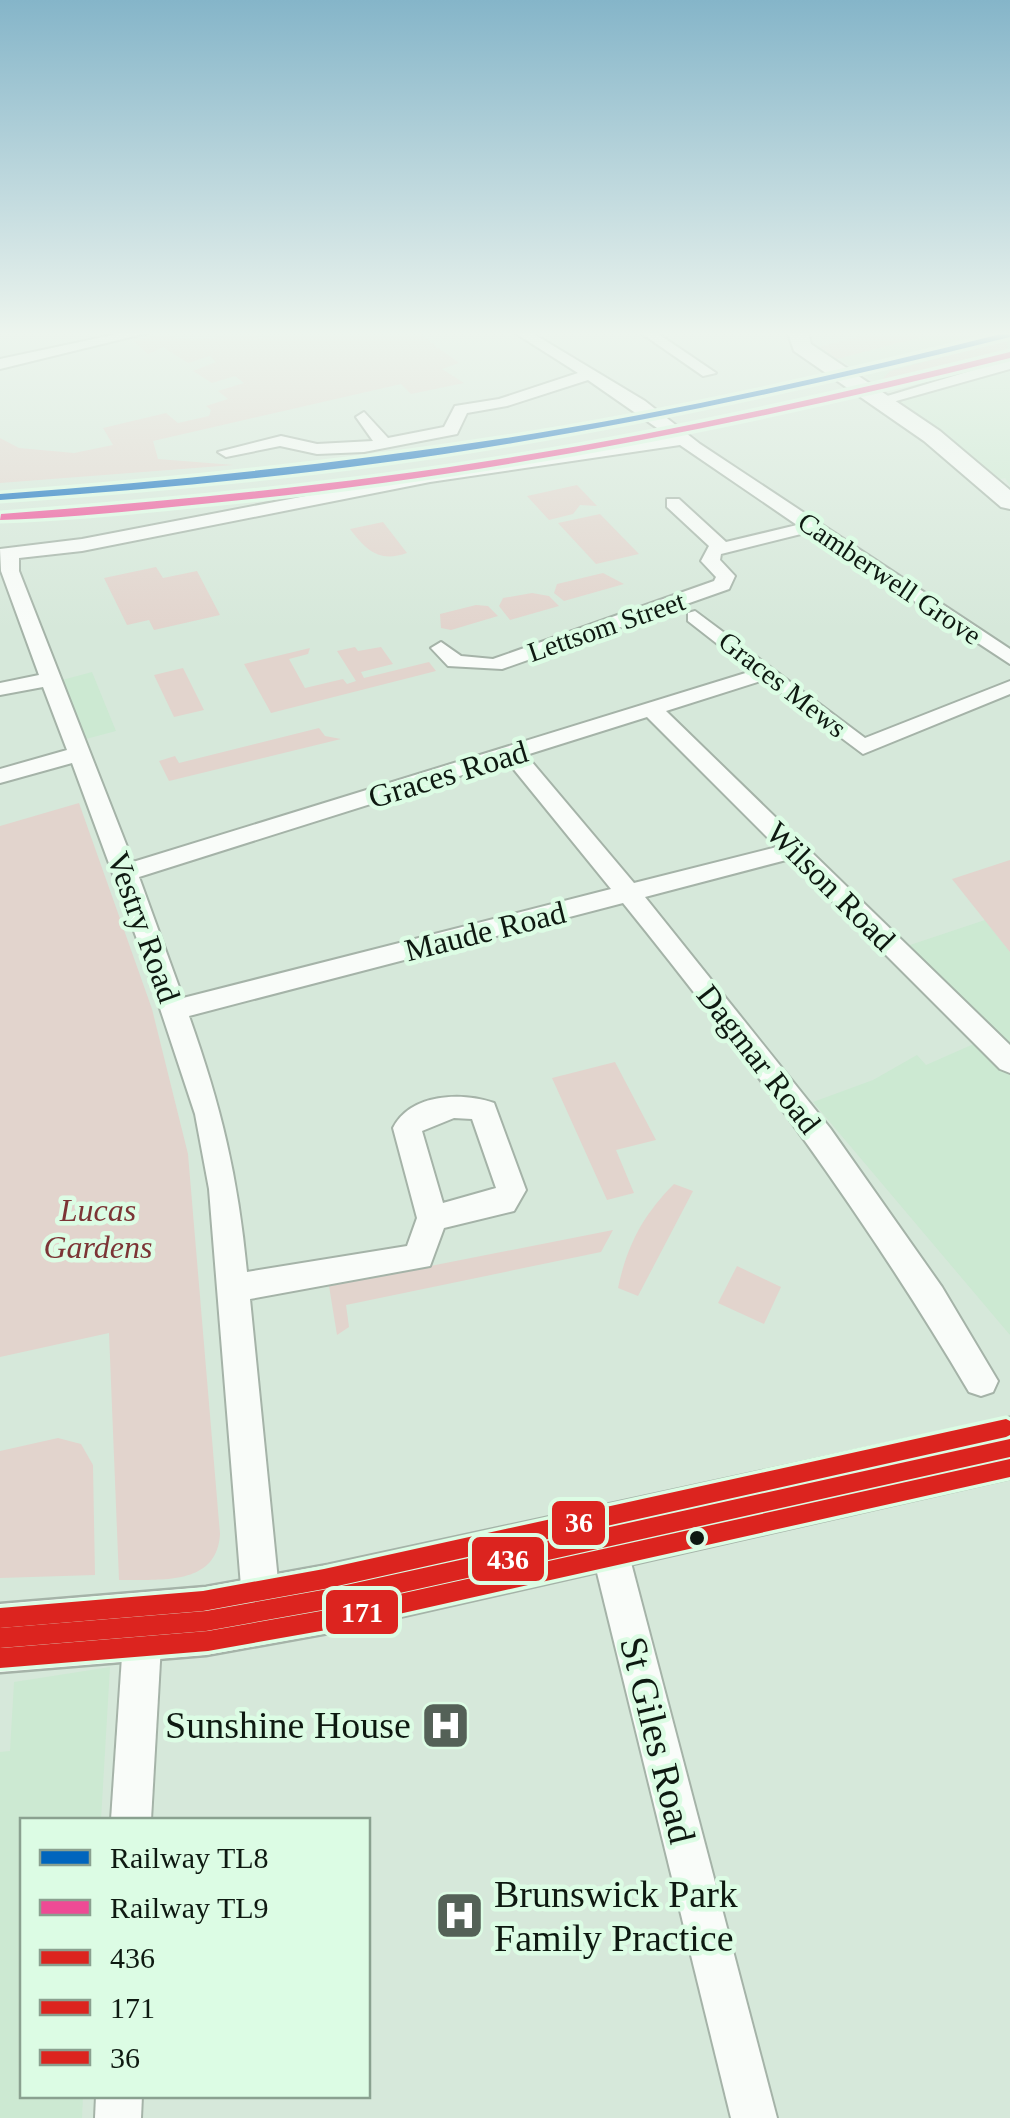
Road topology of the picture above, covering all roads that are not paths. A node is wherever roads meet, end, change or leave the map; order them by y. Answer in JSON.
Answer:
{"nodes":[{"id":1,"x":374,"y":432,"type":"edge"},
{"id":2,"x":447,"y":432,"type":"edge"},
{"id":3,"x":675,"y":432,"type":"edge"},
{"id":4,"x":922,"y":432,"type":"edge"},
{"id":5,"x":679,"y":435,"type":"junction"},
{"id":6,"x":383,"y":444,"type":"junction"},
{"id":7,"x":226,"y":452,"type":"dead end"},
{"id":8,"x":1010,"y":502,"type":"edge"},
{"id":9,"x":674,"y":503,"type":"dead end"},
{"id":10,"x":813,"y":526,"type":"junction"},
{"id":11,"x":722,"y":548,"type":"junction"},
{"id":12,"x":5,"y":554,"type":"edge"},
{"id":13,"x":12,"y":615,"type":"edge"},
{"id":14,"x":695,"y":617,"type":"dead end"},
{"id":15,"x":441,"y":648,"type":"dead end"},
{"id":16,"x":1010,"y":658,"type":"edge"},
{"id":17,"x":769,"y":672,"type":"junction"},
{"id":18,"x":50,"y":678,"type":"junction"},
{"id":19,"x":1010,"y":687,"type":"edge"},
{"id":20,"x":0,"y":689,"type":"edge"},
{"id":21,"x":652,"y":710,"type":"junction"},
{"id":22,"x":79,"y":754,"type":"junction"},
{"id":23,"x":514,"y":754,"type":"junction"},
{"id":24,"x":0,"y":776,"type":"edge"},
{"id":25,"x":796,"y":850,"type":"junction"},
{"id":26,"x":125,"y":873,"type":"junction"},
{"id":27,"x":628,"y":894,"type":"junction"},
{"id":28,"x":175,"y":1010,"type":"junction"},
{"id":29,"x":1010,"y":1062,"type":"edge"},
{"id":30,"x":432,"y":1218,"type":"dead end"},
{"id":31,"x":234,"y":1288,"type":"junction"},
{"id":32,"x":981,"y":1381,"type":"dead end"},
{"id":33,"x":1010,"y":1448,"type":"edge"},
{"id":34,"x":606,"y":1536,"type":"junction"},
{"id":35,"x":262,"y":1611,"type":"junction"},
{"id":36,"x":143,"y":1627,"type":"junction"},
{"id":37,"x":0,"y":1638,"type":"edge"},
{"id":38,"x":132,"y":1818,"type":"edge"},
{"id":39,"x":754,"y":2118,"type":"edge"}],
"edges":[{"from":1,"to":6,"type":"street"},
{"from":2,"to":6,"type":"street"},
{"from":3,"to":5,"type":"street","name":"Camberwell Grove"},
{"from":4,"to":8,"type":"street"},
{"from":5,"to":10,"type":"street","name":"Camberwell Grove"},
{"from":5,"to":12,"type":"street"},
{"from":6,"to":7,"type":"street"},
{"from":9,"to":11,"type":"street"},
{"from":10,"to":11,"type":"street"},
{"from":10,"to":16,"type":"street","name":"Camberwell Grove"},
{"from":11,"to":15,"type":"street","name":"Lettsom Street"},
{"from":12,"to":13,"type":"street","name":"Vestry Road"},
{"from":13,"to":18,"type":"street","name":"Vestry Road"},
{"from":14,"to":17,"type":"street","name":"Graces Mews"},
{"from":17,"to":19,"type":"street","name":"Graces Mews"},
{"from":17,"to":21,"type":"street","name":"Graces Road"},
{"from":18,"to":20,"type":"street"},
{"from":18,"to":22,"type":"street","name":"Vestry Road"},
{"from":21,"to":23,"type":"street","name":"Graces Road"},
{"from":21,"to":25,"type":"street","name":"Wilson Road"},
{"from":22,"to":24,"type":"street"},
{"from":22,"to":26,"type":"street","name":"Vestry Road"},
{"from":23,"to":26,"type":"street","name":"Graces Road"},
{"from":23,"to":27,"type":"street","name":"Dagmar Road"},
{"from":25,"to":27,"type":"street","name":"Maude Road"},
{"from":25,"to":29,"type":"street","name":"Wilson Road"},
{"from":26,"to":28,"type":"street","name":"Vestry Road"},
{"from":27,"to":28,"type":"street","name":"Maude Road"},
{"from":27,"to":32,"type":"street","name":"Dagmar Road"},
{"from":28,"to":31,"type":"street","name":"Vestry Road"},
{"from":30,"to":31,"type":"street"},
{"from":31,"to":35,"type":"street","name":"Vestry Road"},
{"from":33,"to":34,"type":"highway"},
{"from":34,"to":35,"type":"highway"},
{"from":34,"to":39,"type":"street","name":"St Giles Road"},
{"from":35,"to":36,"type":"highway"},
{"from":36,"to":37,"type":"highway"},
{"from":36,"to":38,"type":"street"}]}
